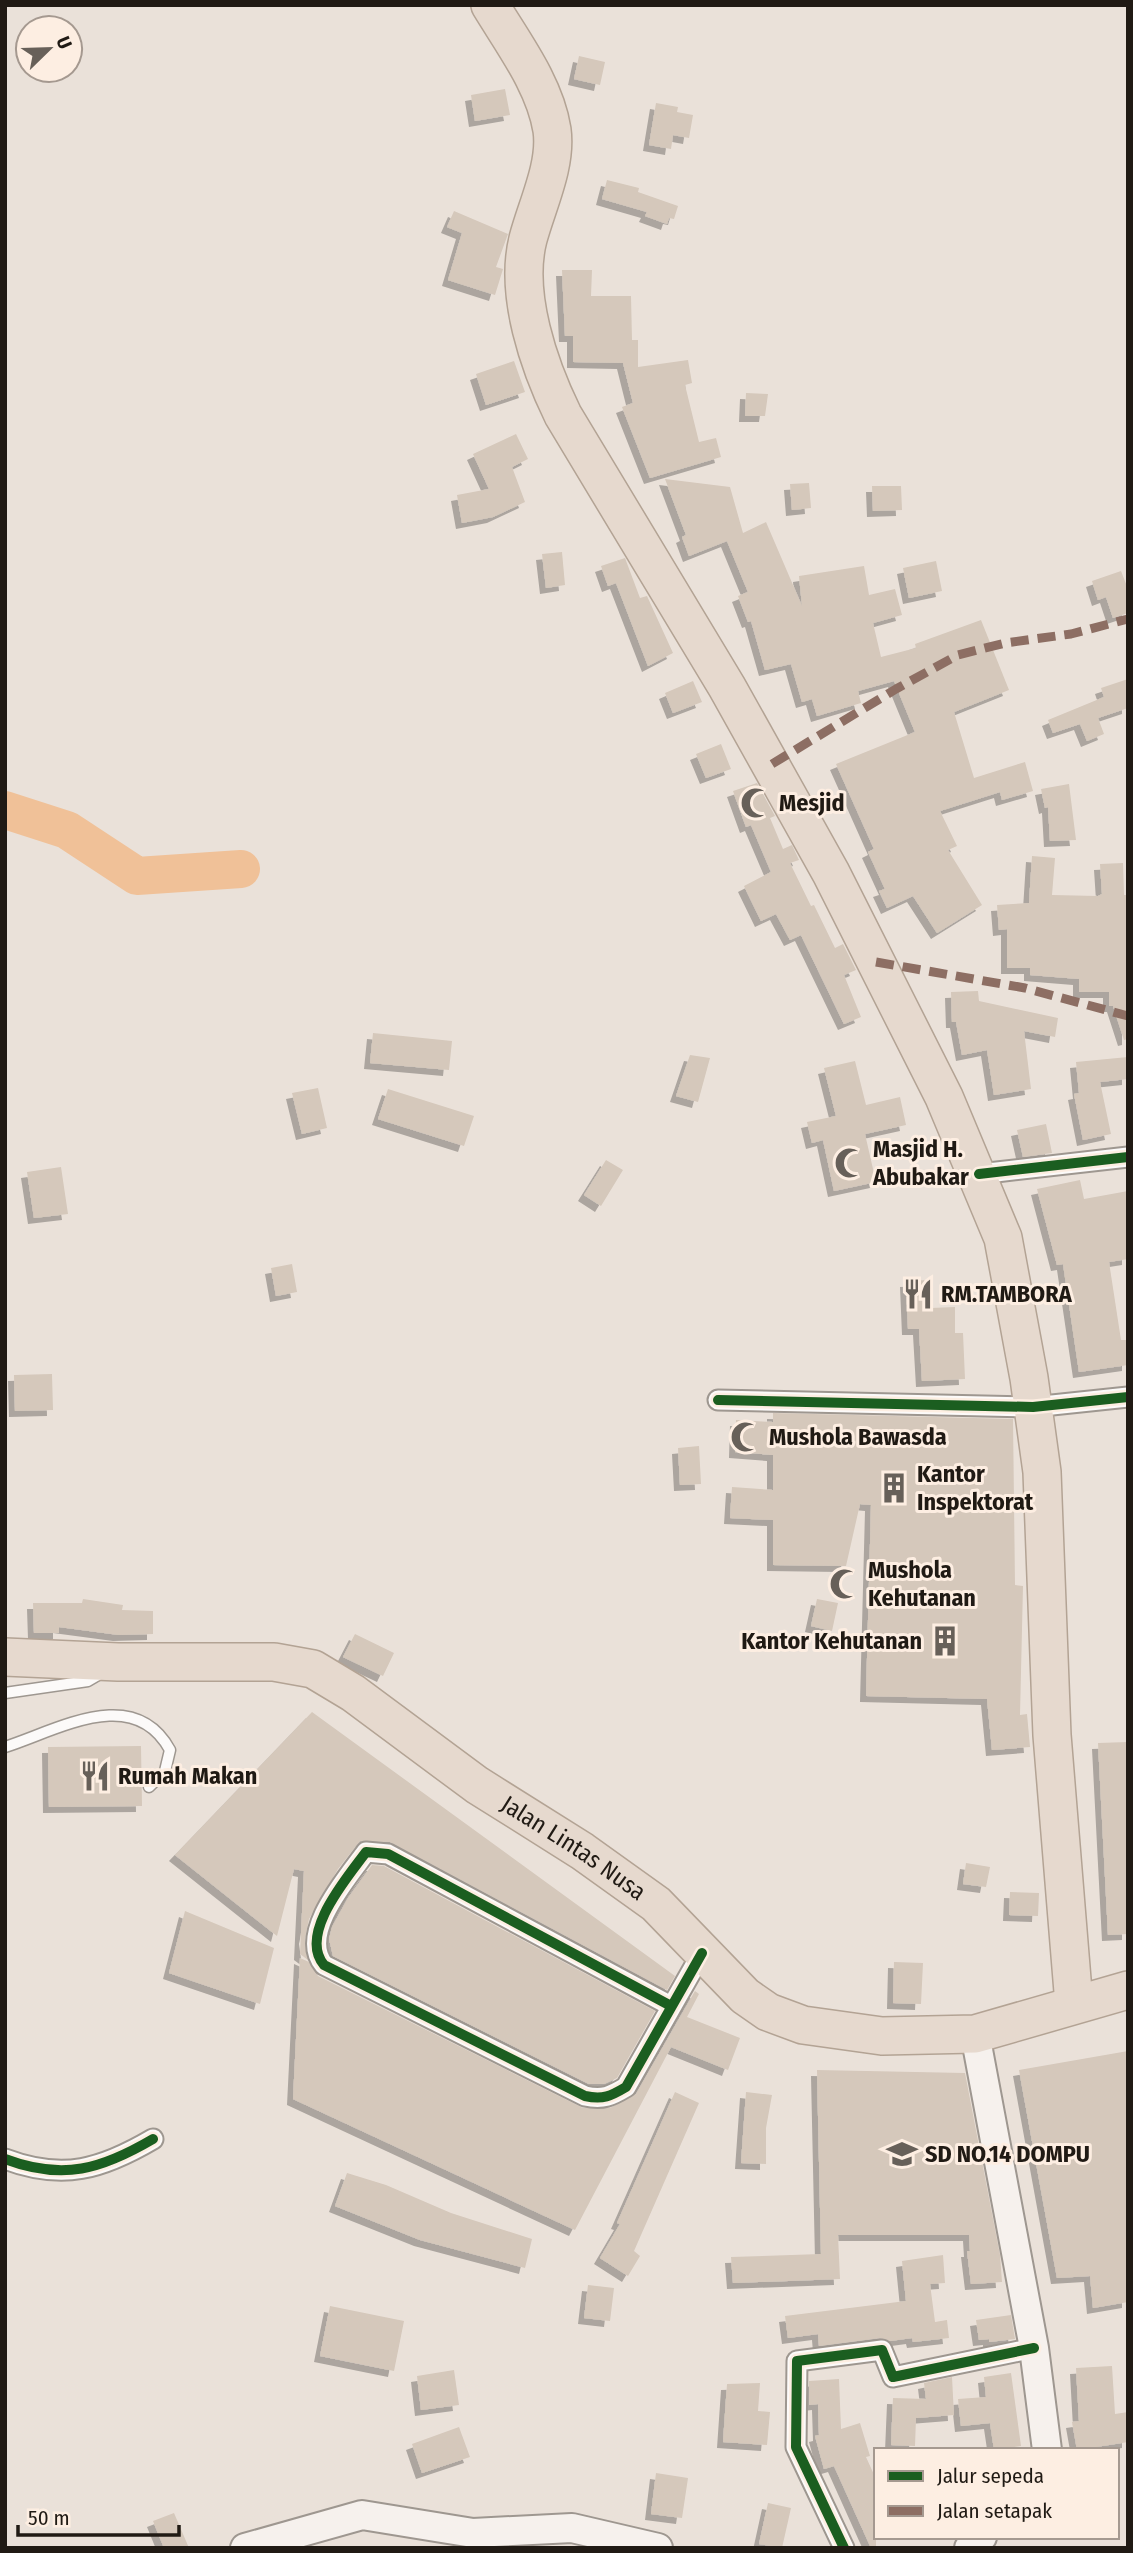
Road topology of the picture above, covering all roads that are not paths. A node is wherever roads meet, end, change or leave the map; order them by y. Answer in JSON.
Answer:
{"nodes":[{"id":1,"x":490,"y":5,"type":"edge"},
{"id":2,"x":1128,"y":1157,"type":"edge"},
{"id":3,"x":979,"y":1174,"type":"junction"},
{"id":4,"x":1128,"y":1397,"type":"edge"},
{"id":5,"x":718,"y":1400,"type":"dead end"},
{"id":6,"x":1033,"y":1407,"type":"junction"},
{"id":7,"x":5,"y":1657,"type":"edge"},
{"id":8,"x":118,"y":1662,"type":"junction"},
{"id":9,"x":5,"y":1693,"type":"edge"},
{"id":10,"x":5,"y":1747,"type":"edge"},
{"id":11,"x":149,"y":1787,"type":"dead end"},
{"id":12,"x":702,"y":1953,"type":"junction"},
{"id":13,"x":1128,"y":1990,"type":"edge"},
{"id":14,"x":1073,"y":2004,"type":"junction"},
{"id":15,"x":671,"y":2006,"type":"junction"},
{"id":16,"x":975,"y":2034,"type":"junction"},
{"id":17,"x":153,"y":2139,"type":"dead end"},
{"id":18,"x":5,"y":2159,"type":"edge"},
{"id":19,"x":1034,"y":2348,"type":"junction"},
{"id":20,"x":1047,"y":2448,"type":"edge"},
{"id":21,"x":245,"y":2548,"type":"edge"},
{"id":22,"x":659,"y":2548,"type":"edge"},
{"id":23,"x":844,"y":2548,"type":"edge"}],
"edges":[{"from":1,"to":3,"type":"highway"},
{"from":2,"to":3,"type":"street"},
{"from":3,"to":6,"type":"highway"},
{"from":4,"to":6,"type":"street"},
{"from":5,"to":6,"type":"street"},
{"from":6,"to":14,"type":"highway"},
{"from":7,"to":8,"type":"highway","name":"Jalan Lintas Nusa"},
{"from":8,"to":9,"type":"lane"},
{"from":8,"to":12,"type":"highway","name":"Jalan Lintas Nusa"},
{"from":10,"to":11,"type":"lane"},
{"from":12,"to":15,"type":"street"},
{"from":12,"to":16,"type":"highway","name":"Jalan Lintas Nusa"},
{"from":13,"to":14,"type":"highway","name":"Jalan Lintas Nusa"},
{"from":14,"to":16,"type":"highway","name":"Jalan Lintas Nusa"},
{"from":15,"to":15,"type":"street"},
{"from":16,"to":19,"type":"main road"},
{"from":17,"to":18,"type":"street"},
{"from":19,"to":20,"type":"main road"},
{"from":19,"to":23,"type":"street"},
{"from":21,"to":22,"type":"main road"}]}
